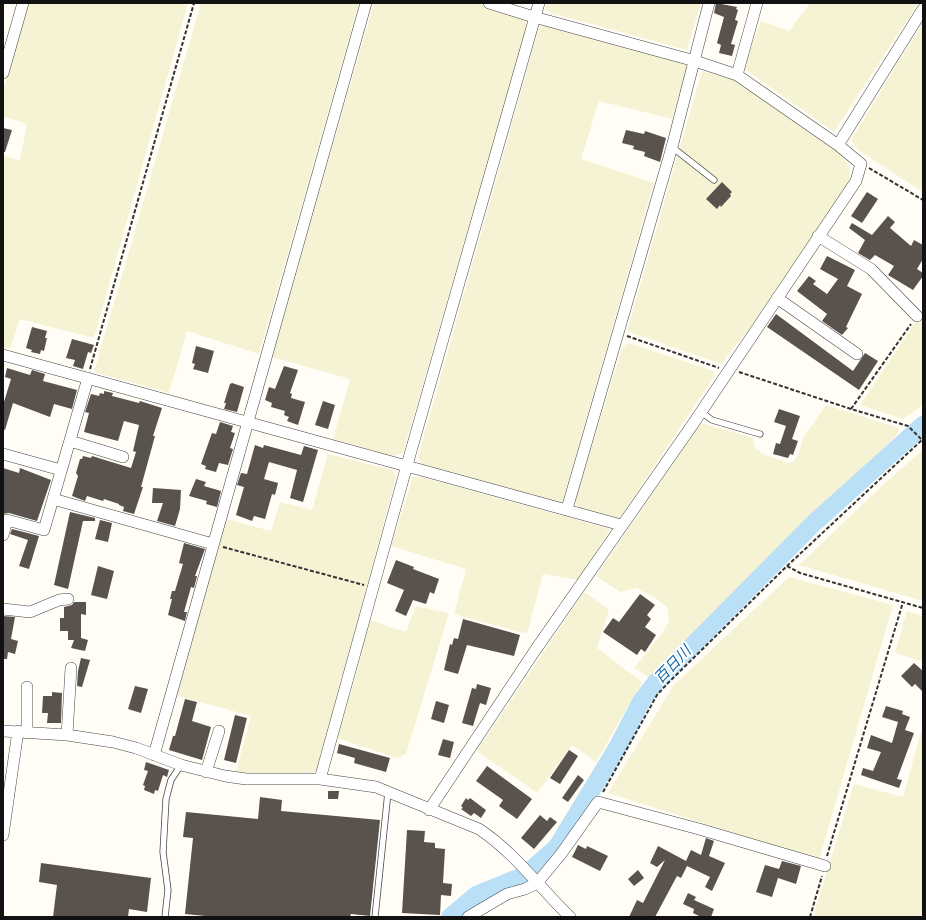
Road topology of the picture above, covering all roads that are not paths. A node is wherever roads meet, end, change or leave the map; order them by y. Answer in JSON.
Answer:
{"nodes":[{"id":1,"x":23,"y":3,"type":"edge"},
{"id":2,"x":366,"y":3,"type":"edge"},
{"id":3,"x":489,"y":3,"type":"edge"},
{"id":4,"x":539,"y":3,"type":"edge"},
{"id":5,"x":709,"y":3,"type":"edge"},
{"id":6,"x":757,"y":3,"type":"edge"},
{"id":7,"x":923,"y":9,"type":"edge"},
{"id":8,"x":534,"y":17,"type":"junction"},
{"id":9,"x":695,"y":61,"type":"junction"},
{"id":10,"x":3,"y":73,"type":"edge"},
{"id":11,"x":737,"y":75,"type":"junction"},
{"id":12,"x":838,"y":145,"type":"junction"},
{"id":13,"x":672,"y":147,"type":"junction"},
{"id":14,"x":714,"y":180,"type":"dead end"},
{"id":15,"x":818,"y":236,"type":"junction"},
{"id":16,"x":777,"y":298,"type":"junction"},
{"id":17,"x":917,"y":316,"type":"road end"},
{"id":18,"x":857,"y":354,"type":"dead end"},
{"id":19,"x":3,"y":355,"type":"edge"},
{"id":20,"x":88,"y":378,"type":"junction"},
{"id":21,"x":701,"y":412,"type":"junction"},
{"id":22,"x":248,"y":423,"type":"junction"},
{"id":23,"x":760,"y":434,"type":"dead end"},
{"id":24,"x":70,"y":440,"type":"junction"},
{"id":25,"x":3,"y":454,"type":"edge"},
{"id":26,"x":123,"y":457,"type":"dead end"},
{"id":27,"x":407,"y":465,"type":"junction"},
{"id":28,"x":61,"y":470,"type":"junction"},
{"id":29,"x":53,"y":499,"type":"junction"},
{"id":30,"x":566,"y":509,"type":"junction"},
{"id":31,"x":5,"y":519,"type":"edge"},
{"id":32,"x":621,"y":525,"type":"junction"},
{"id":33,"x":3,"y":535,"type":"edge"},
{"id":34,"x":213,"y":544,"type":"junction"},
{"id":35,"x":68,"y":599,"type":"dead end"},
{"id":36,"x":3,"y":609,"type":"edge"},
{"id":37,"x":71,"y":668,"type":"dead end"},
{"id":38,"x":27,"y":687,"type":"dead end"},
{"id":39,"x":3,"y":731,"type":"edge"},
{"id":40,"x":22,"y":731,"type":"junction"},
{"id":41,"x":219,"y":731,"type":"dead end"},
{"id":42,"x":67,"y":735,"type":"junction"},
{"id":43,"x":154,"y":754,"type":"junction"},
{"id":44,"x":181,"y":765,"type":"junction"},
{"id":45,"x":206,"y":772,"type":"junction"},
{"id":46,"x":320,"y":779,"type":"junction"},
{"id":47,"x":388,"y":792,"type":"junction"},
{"id":48,"x":429,"y":810,"type":"junction"},
{"id":49,"x":3,"y":835,"type":"edge"},
{"id":50,"x":825,"y":866,"type":"road end"},
{"id":51,"x":535,"y":881,"type":"junction"},
{"id":52,"x":165,"y":917,"type":"edge"},
{"id":53,"x":374,"y":917,"type":"edge"},
{"id":54,"x":468,"y":917,"type":"edge"},
{"id":55,"x":570,"y":917,"type":"edge"}],
"edges":[{"from":1,"to":10,"type":"street"},
{"from":2,"to":22,"type":"street"},
{"from":3,"to":8,"type":"street"},
{"from":4,"to":8,"type":"street"},
{"from":5,"to":9,"type":"street"},
{"from":6,"to":11,"type":"street"},
{"from":7,"to":12,"type":"street"},
{"from":8,"to":9,"type":"street"},
{"from":8,"to":27,"type":"street"},
{"from":9,"to":11,"type":"street"},
{"from":9,"to":13,"type":"street"},
{"from":11,"to":12,"type":"street"},
{"from":12,"to":15,"type":"street"},
{"from":13,"to":14,"type":"lane"},
{"from":13,"to":30,"type":"street"},
{"from":15,"to":16,"type":"street"},
{"from":15,"to":17,"type":"street"},
{"from":16,"to":18,"type":"street"},
{"from":16,"to":21,"type":"street"},
{"from":19,"to":20,"type":"street"},
{"from":20,"to":22,"type":"street"},
{"from":20,"to":24,"type":"street"},
{"from":21,"to":23,"type":"lane"},
{"from":21,"to":32,"type":"street"},
{"from":22,"to":27,"type":"street"},
{"from":22,"to":34,"type":"street"},
{"from":24,"to":26,"type":"street"},
{"from":24,"to":28,"type":"street"},
{"from":25,"to":28,"type":"street"},
{"from":27,"to":30,"type":"street"},
{"from":27,"to":46,"type":"street"},
{"from":28,"to":29,"type":"street"},
{"from":29,"to":31,"type":"street"},
{"from":29,"to":34,"type":"street"},
{"from":30,"to":32,"type":"street"},
{"from":31,"to":33,"type":"street"},
{"from":32,"to":48,"type":"street"},
{"from":34,"to":43,"type":"street"},
{"from":35,"to":36,"type":"street"},
{"from":37,"to":42,"type":"street"},
{"from":38,"to":40,"type":"street"},
{"from":39,"to":40,"type":"street"},
{"from":40,"to":42,"type":"street"},
{"from":40,"to":49,"type":"street"},
{"from":41,"to":45,"type":"street"},
{"from":42,"to":43,"type":"street"},
{"from":43,"to":44,"type":"street"},
{"from":44,"to":45,"type":"street"},
{"from":44,"to":52,"type":"lane"},
{"from":45,"to":46,"type":"street"},
{"from":46,"to":47,"type":"street"},
{"from":47,"to":48,"type":"street"},
{"from":47,"to":53,"type":"lane"},
{"from":48,"to":51,"type":"street"},
{"from":50,"to":51,"type":"street"},
{"from":51,"to":54,"type":"street"},
{"from":51,"to":55,"type":"street"}]}
